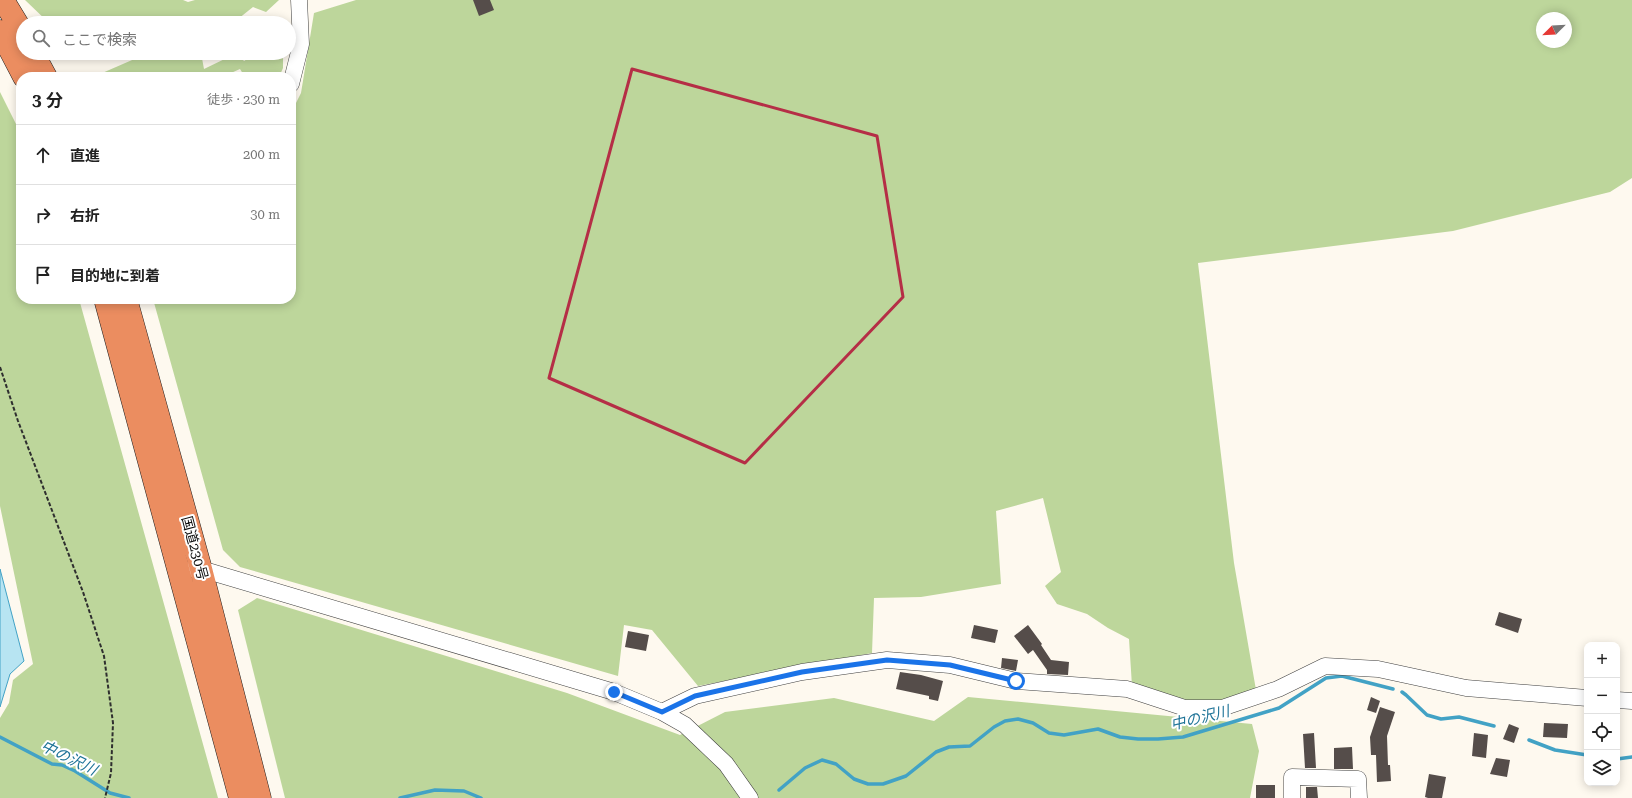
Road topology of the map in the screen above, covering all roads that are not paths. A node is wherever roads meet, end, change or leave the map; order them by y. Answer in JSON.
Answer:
{"nodes":[{"id":1,"x":3,"y":0,"type":"edge"},
{"id":2,"x":302,"y":1,"type":"edge"},
{"id":3,"x":16,"y":21,"type":"edge"},
{"id":4,"x":0,"y":31,"type":"edge"},
{"id":5,"x":37,"y":60,"type":"edge"},
{"id":6,"x":21,"y":72,"type":"edge"},
{"id":7,"x":43,"y":72,"type":"edge"},
{"id":8,"x":294,"y":72,"type":"edge"},
{"id":9,"x":107,"y":304,"type":"edge"},
{"id":10,"x":127,"y":304,"type":"edge"},
{"id":11,"x":179,"y":569,"type":"junction"},
{"id":12,"x":201,"y":569,"type":"junction"},
{"id":13,"x":198,"y":602,"type":"junction"},
{"id":14,"x":1584,"y":698,"type":"edge"},
{"id":15,"x":1620,"y":700,"type":"edge"},
{"id":16,"x":1632,"y":701,"type":"edge"},
{"id":17,"x":662,"y":712,"type":"junction"},
{"id":18,"x":240,"y":798,"type":"edge"},
{"id":19,"x":260,"y":798,"type":"edge"},
{"id":20,"x":750,"y":798,"type":"edge"},
{"id":21,"x":1292,"y":798,"type":"edge"},
{"id":22,"x":1359,"y":798,"type":"edge"}],
"edges":[{"from":1,"to":3,"type":"highway"},
{"from":2,"to":8,"type":"street"},
{"from":4,"to":6,"type":"highway"},
{"from":5,"to":7,"type":"highway"},
{"from":9,"to":11,"type":"highway","name":"国道230号"},
{"from":10,"to":12,"type":"highway","name":"国道230号"},
{"from":11,"to":12,"type":"street"},
{"from":11,"to":13,"type":"highway","name":"国道230号"},
{"from":12,"to":13,"type":"highway","name":"国道230号"},
{"from":12,"to":17,"type":"street"},
{"from":13,"to":18,"type":"highway","name":"国道230号"},
{"from":13,"to":19,"type":"highway","name":"国道230号"},
{"from":14,"to":17,"type":"street"},
{"from":15,"to":16,"type":"street"},
{"from":17,"to":20,"type":"street"},
{"from":21,"to":22,"type":"street"}]}
